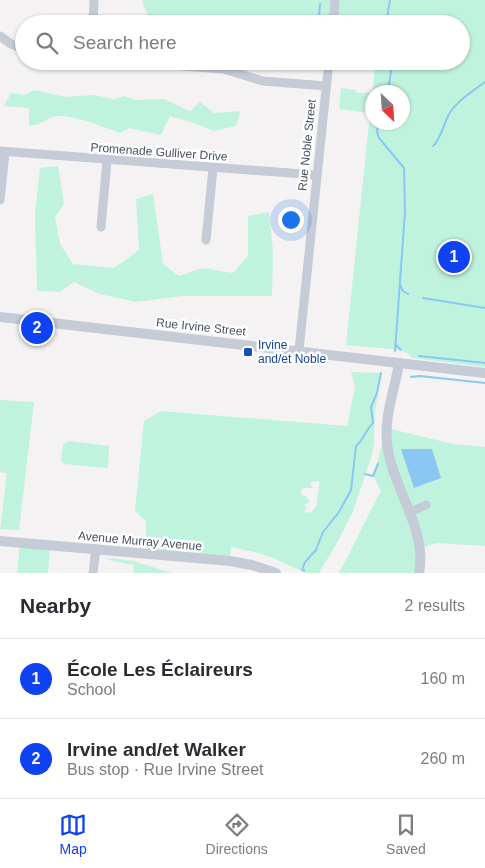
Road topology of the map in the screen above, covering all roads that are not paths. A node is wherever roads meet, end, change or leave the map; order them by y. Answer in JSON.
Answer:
{"nodes":[{"id":1,"x":94,"y":0,"type":"edge"},
{"id":2,"x":335,"y":0,"type":"edge"},
{"id":3,"x":94,"y":15,"type":"edge"},
{"id":4,"x":334,"y":15,"type":"edge"},
{"id":5,"x":0,"y":36,"type":"edge"},
{"id":6,"x":15,"y":45,"type":"edge"},
{"id":7,"x":226,"y":70,"type":"edge"},
{"id":8,"x":328,"y":70,"type":"edge"},
{"id":9,"x":326,"y":86,"type":"junction"},
{"id":10,"x":3,"y":152,"type":"edge"},
{"id":11,"x":107,"y":160,"type":"junction"},
{"id":12,"x":213,"y":168,"type":"junction"},
{"id":13,"x":316,"y":175,"type":"junction"},
{"id":14,"x":0,"y":200,"type":"edge"},
{"id":15,"x":101,"y":227,"type":"dead end"},
{"id":16,"x":206,"y":240,"type":"dead end"},
{"id":17,"x":0,"y":317,"type":"edge"},
{"id":18,"x":299,"y":350,"type":"junction"},
{"id":19,"x":399,"y":363,"type":"junction"},
{"id":20,"x":485,"y":373,"type":"edge"},
{"id":21,"x":426,"y":505,"type":"dead end"},
{"id":22,"x":410,"y":512,"type":"junction"},
{"id":23,"x":0,"y":541,"type":"edge"},
{"id":24,"x":96,"y":549,"type":"junction"},
{"id":25,"x":93,"y":573,"type":"edge"},
{"id":26,"x":276,"y":573,"type":"edge"},
{"id":27,"x":419,"y":573,"type":"edge"}],
"edges":[{"from":1,"to":3,"type":"street"},
{"from":2,"to":4,"type":"street"},
{"from":5,"to":6,"type":"street"},
{"from":7,"to":9,"type":"street"},
{"from":8,"to":9,"type":"street","name":"Rue Noble Street"},
{"from":9,"to":13,"type":"street","name":"Rue Noble Street"},
{"from":10,"to":11,"type":"street","name":"Promenade Gulliver Drive"},
{"from":10,"to":14,"type":"street"},
{"from":11,"to":12,"type":"street","name":"Promenade Gulliver Drive"},
{"from":11,"to":15,"type":"street"},
{"from":12,"to":13,"type":"street","name":"Promenade Gulliver Drive"},
{"from":12,"to":16,"type":"street"},
{"from":13,"to":18,"type":"street","name":"Rue Noble Street"},
{"from":17,"to":18,"type":"street","name":"Rue Irvine Street"},
{"from":18,"to":19,"type":"street","name":"Rue Irvine Street"},
{"from":19,"to":20,"type":"street","name":"Rue Irvine Street"},
{"from":19,"to":22,"type":"street"},
{"from":21,"to":22,"type":"street"},
{"from":22,"to":27,"type":"street"},
{"from":23,"to":24,"type":"street","name":"Avenue Murray Avenue"},
{"from":24,"to":25,"type":"street"},
{"from":24,"to":26,"type":"street","name":"Avenue Murray Avenue"}]}
